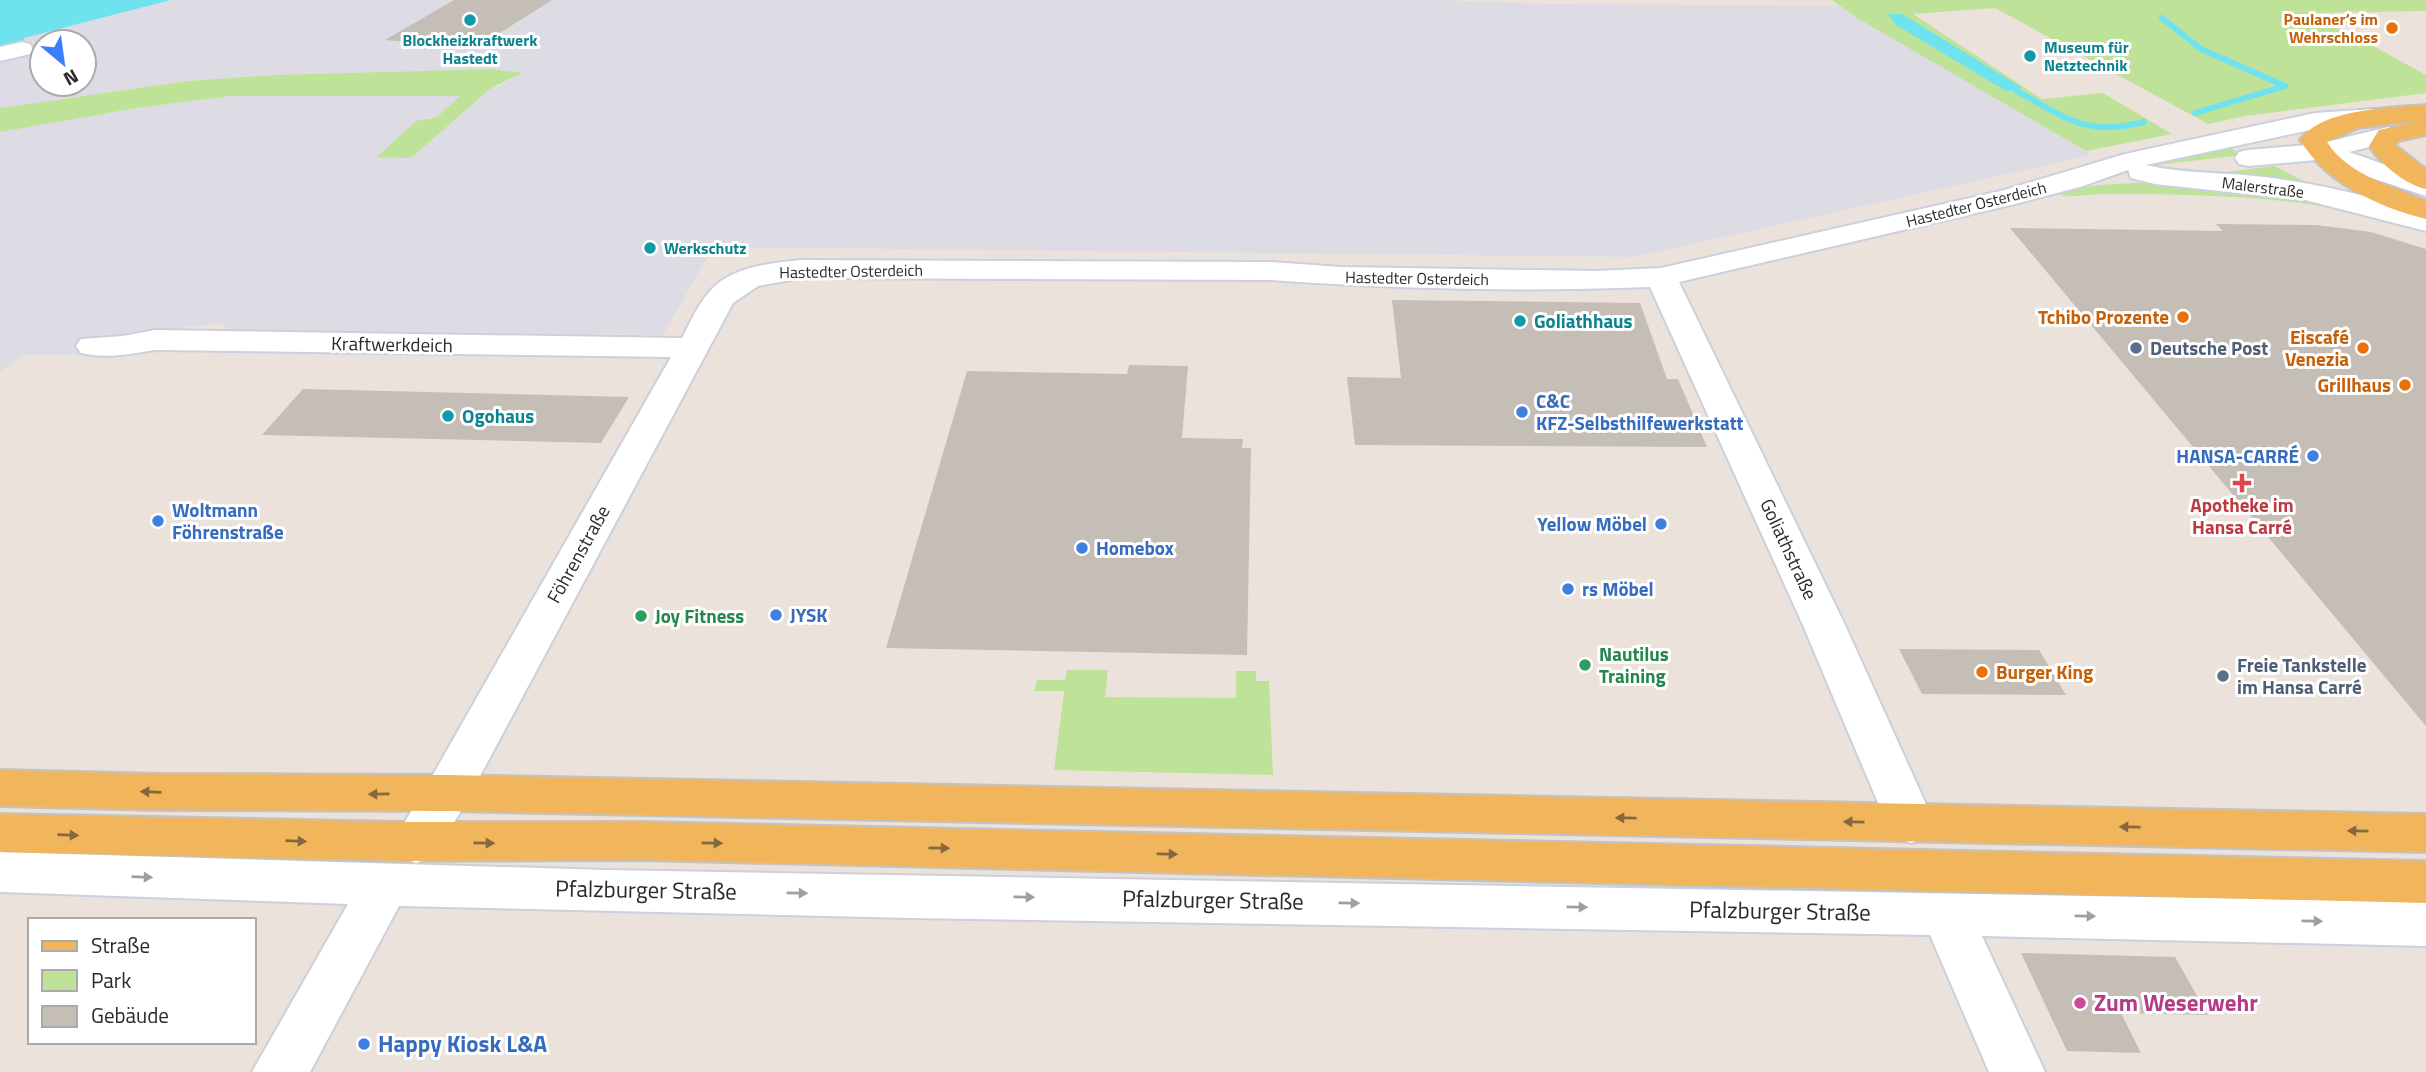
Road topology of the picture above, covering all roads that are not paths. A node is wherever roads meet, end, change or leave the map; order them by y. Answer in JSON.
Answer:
{"nodes":[{"id":1,"x":2426,"y":112,"type":"edge"},
{"id":2,"x":2380,"y":126,"type":"junction"},
{"id":3,"x":2426,"y":127,"type":"edge"},
{"id":4,"x":2233,"y":139,"type":"junction"},
{"id":5,"x":2318,"y":152,"type":"junction"},
{"id":6,"x":2140,"y":172,"type":"junction"},
{"id":7,"x":2073,"y":180,"type":"junction"},
{"id":8,"x":2424,"y":191,"type":"edge"},
{"id":9,"x":2380,"y":199,"type":"junction"},
{"id":10,"x":2426,"y":222,"type":"edge"},
{"id":11,"x":751,"y":277,"type":"joint"},
{"id":12,"x":1661,"y":277,"type":"junction"},
{"id":13,"x":92,"y":346,"type":"dead end"},
{"id":14,"x":692,"y":348,"type":"junction"},
{"id":15,"x":0,"y":788,"type":"edge"},
{"id":16,"x":447,"y":793,"type":"junction"},
{"id":17,"x":1911,"y":824,"type":"junction"},
{"id":18,"x":0,"y":833,"type":"edge"},
{"id":19,"x":2426,"y":833,"type":"edge"},
{"id":20,"x":416,"y":843,"type":"junction"},
{"id":21,"x":0,"y":872,"type":"edge"},
{"id":22,"x":2426,"y":882,"type":"edge"},
{"id":23,"x":385,"y":885,"type":"junction"},
{"id":24,"x":1945,"y":914,"type":"junction"},
{"id":25,"x":2426,"y":924,"type":"edge"},
{"id":26,"x":279,"y":1072,"type":"edge"},
{"id":27,"x":2017,"y":1072,"type":"edge"}],
"edges":[{"from":1,"to":2,"type":"main road","name":"Hastedter Osterdeich"},
{"from":2,"to":3,"type":"main road","name":"Hastedter Osterdeich"},
{"from":2,"to":4,"type":"street","name":"Hastedter Osterdeich"},
{"from":2,"to":5,"type":"street","name":"Hastedter Osterdeich"},
{"from":2,"to":8,"type":"main road"},
{"from":4,"to":5,"type":"street"},
{"from":4,"to":7,"type":"street","name":"Hastedter Osterdeich"},
{"from":5,"to":6,"type":"street","name":"Hastedter Osterdeich"},
{"from":5,"to":8,"type":"street"},
{"from":5,"to":9,"type":"main road","name":"Malerstraße"},
{"from":6,"to":7,"type":"street","name":"Hastedter Osterdeich"},
{"from":6,"to":9,"type":"street","name":"Malerstraße"},
{"from":7,"to":12,"type":"street","name":"Hastedter Osterdeich"},
{"from":8,"to":9,"type":"street","name":"Malerstraße"},
{"from":9,"to":10,"type":"street","name":"Malerstraße"},
{"from":11,"to":12,"type":"street","name":"Hastedter Osterdeich"},
{"from":11,"to":14,"type":"street","name":"Föhrenstraße"},
{"from":12,"to":17,"type":"street","name":"Goliathstraße"},
{"from":13,"to":14,"type":"street","name":"Kraftwerkdeich"},
{"from":14,"to":16,"type":"street","name":"Föhrenstraße"},
{"from":16,"to":15,"type":"main road","one_way":true},
{"from":17,"to":16,"type":"main road","one_way":true},
{"from":16,"to":20,"type":"street","name":"Föhrenstraße"},
{"from":19,"to":17,"type":"main road","one_way":true},
{"from":18,"to":20,"type":"main road","name":"Pfalzburger Straße","one_way":true},
{"from":20,"to":22,"type":"main road","name":"Pfalzburger Straße","one_way":true},
{"from":21,"to":23,"type":"street","name":"Pfalzburger Straße","one_way":true},
{"from":23,"to":24,"type":"street","name":"Pfalzburger Straße","one_way":true},
{"from":23,"to":26,"type":"street"},
{"from":24,"to":25,"type":"street","name":"Pfalzburger Straße","one_way":true},
{"from":24,"to":27,"type":"street"}]}
